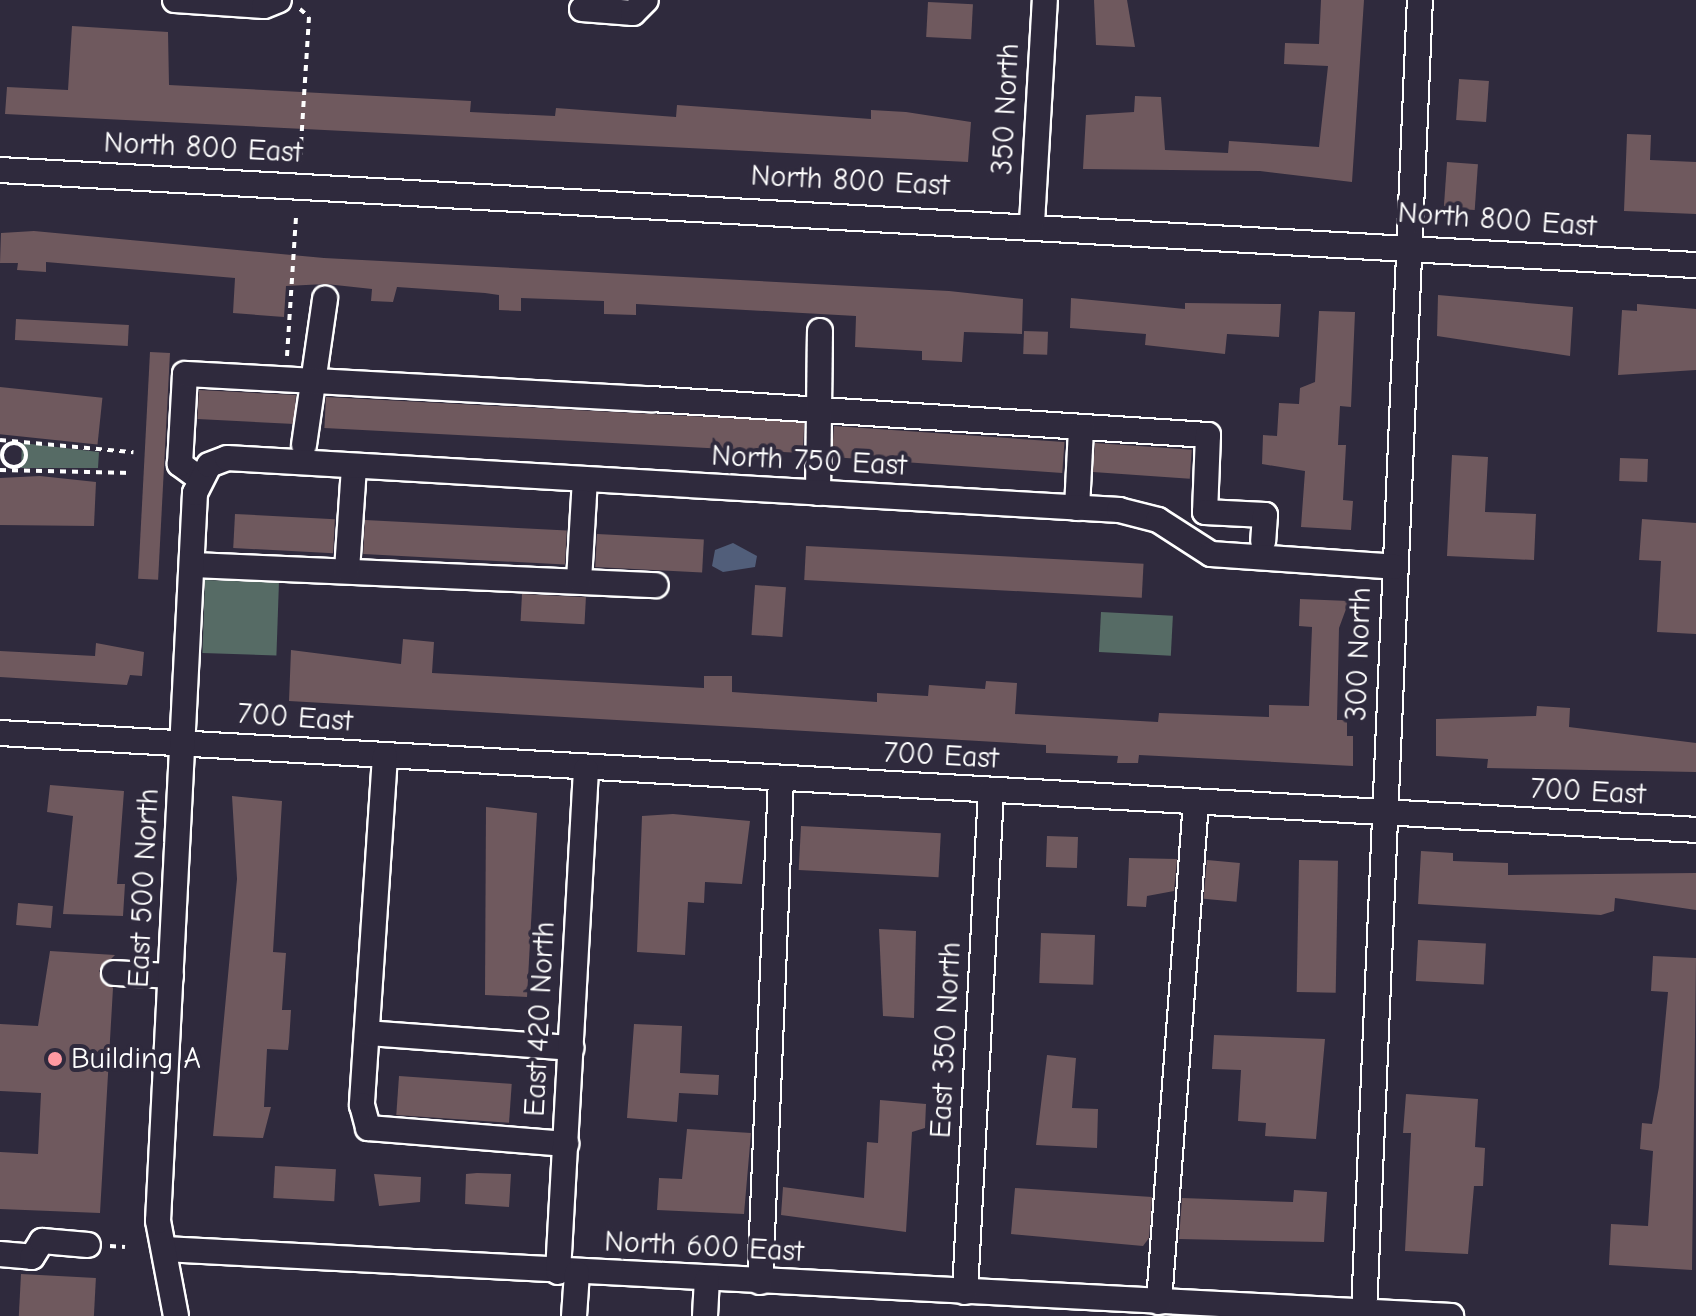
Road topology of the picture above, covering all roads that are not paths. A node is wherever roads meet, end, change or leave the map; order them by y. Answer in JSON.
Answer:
{"nodes":[{"id":1,"x":175,"y":0,"type":"edge"},
{"id":2,"x":279,"y":0,"type":"edge"},
{"id":3,"x":646,"y":0,"type":"edge"},
{"id":4,"x":1045,"y":0,"type":"edge"},
{"id":5,"x":1420,"y":0,"type":"edge"},
{"id":6,"x":582,"y":9,"type":"dead end"},
{"id":7,"x":0,"y":170,"type":"edge"},
{"id":8,"x":1032,"y":223,"type":"junction"},
{"id":9,"x":1409,"y":247,"type":"junction"},
{"id":10,"x":1696,"y":265,"type":"edge"},
{"id":11,"x":325,"y":299,"type":"dead end"},
{"id":12,"x":820,"y":331,"type":"dead end"},
{"id":13,"x":297,"y":380,"type":"junction"},
{"id":14,"x":822,"y":414,"type":"junction"},
{"id":15,"x":1081,"y":428,"type":"junction"},
{"id":16,"x":304,"y":445,"type":"dead end"},
{"id":17,"x":354,"y":467,"type":"junction"},
{"id":18,"x":204,"y":472,"type":"junction"},
{"id":19,"x":585,"y":480,"type":"junction"},
{"id":20,"x":818,"y":493,"type":"junction"},
{"id":21,"x":1077,"y":508,"type":"junction"},
{"id":22,"x":1263,"y":541,"type":"dead end"},
{"id":23,"x":194,"y":565,"type":"junction"},
{"id":24,"x":1395,"y":567,"type":"junction"},
{"id":25,"x":347,"y":570,"type":"junction"},
{"id":26,"x":579,"y":580,"type":"junction"},
{"id":27,"x":656,"y":585,"type":"dead end"},
{"id":28,"x":0,"y":733,"type":"edge"},
{"id":29,"x":183,"y":743,"type":"junction"},
{"id":30,"x":385,"y":756,"type":"junction"},
{"id":31,"x":586,"y":770,"type":"junction"},
{"id":32,"x":781,"y":779,"type":"junction"},
{"id":33,"x":991,"y":791,"type":"junction"},
{"id":34,"x":1196,"y":802,"type":"junction"},
{"id":35,"x":1384,"y":813,"type":"junction"},
{"id":36,"x":1696,"y":830,"type":"edge"},
{"id":37,"x":114,"y":973,"type":"dead end"},
{"id":38,"x":171,"y":976,"type":"junction"},
{"id":39,"x":376,"y":1034,"type":"junction"},
{"id":40,"x":571,"y":1048,"type":"junction"},
{"id":41,"x":566,"y":1144,"type":"junction"},
{"id":42,"x":88,"y":1245,"type":"dead end"},
{"id":43,"x":164,"y":1249,"type":"junction"},
{"id":44,"x":0,"y":1254,"type":"edge"},
{"id":45,"x":568,"y":1272,"type":"junction"},
{"id":46,"x":707,"y":1280,"type":"junction"},
{"id":47,"x":760,"y":1282,"type":"junction"},
{"id":48,"x":965,"y":1292,"type":"junction"},
{"id":49,"x":1159,"y":1302,"type":"junction"},
{"id":50,"x":1240,"y":1312,"type":"edge"},
{"id":51,"x":1364,"y":1312,"type":"junction"},
{"id":52,"x":176,"y":1316,"type":"edge"},
{"id":53,"x":574,"y":1316,"type":"edge"},
{"id":54,"x":705,"y":1316,"type":"edge"},
{"id":55,"x":1451,"y":1316,"type":"edge"}],
"edges":[{"from":1,"to":2,"type":"street"},
{"from":3,"to":6,"type":"street"},
{"from":4,"to":8,"type":"street","name":"350 North"},
{"from":5,"to":9,"type":"street","name":"300 North"},
{"from":7,"to":8,"type":"street","name":"North 800 East"},
{"from":8,"to":9,"type":"street","name":"North 800 East"},
{"from":9,"to":10,"type":"street","name":"North 800 East"},
{"from":9,"to":24,"type":"street","name":"300 North"},
{"from":11,"to":13,"type":"street"},
{"from":12,"to":14,"type":"street"},
{"from":13,"to":14,"type":"street"},
{"from":13,"to":16,"type":"street"},
{"from":13,"to":18,"type":"street"},
{"from":14,"to":15,"type":"street"},
{"from":14,"to":20,"type":"street"},
{"from":15,"to":21,"type":"street"},
{"from":15,"to":22,"type":"street"},
{"from":17,"to":18,"type":"street","name":"North 750 East"},
{"from":17,"to":19,"type":"street","name":"North 750 East"},
{"from":17,"to":25,"type":"street"},
{"from":18,"to":23,"type":"street","name":"East 500 North"},
{"from":19,"to":20,"type":"street","name":"North 750 East"},
{"from":19,"to":26,"type":"street"},
{"from":20,"to":21,"type":"street","name":"North 750 East"},
{"from":21,"to":24,"type":"street","name":"North 750 East"},
{"from":23,"to":25,"type":"street"},
{"from":23,"to":29,"type":"street","name":"East 500 North"},
{"from":24,"to":35,"type":"street","name":"300 North"},
{"from":25,"to":26,"type":"street"},
{"from":26,"to":27,"type":"street"},
{"from":28,"to":29,"type":"street","name":"700 East"},
{"from":29,"to":30,"type":"street","name":"700 East"},
{"from":29,"to":38,"type":"street","name":"East 500 North"},
{"from":30,"to":31,"type":"street","name":"700 East"},
{"from":30,"to":39,"type":"street"},
{"from":31,"to":32,"type":"street","name":"700 East"},
{"from":31,"to":40,"type":"street","name":"East 420 North"},
{"from":32,"to":33,"type":"street","name":"700 East"},
{"from":32,"to":47,"type":"street"},
{"from":33,"to":34,"type":"street","name":"700 East"},
{"from":33,"to":48,"type":"street","name":"East 350 North"},
{"from":34,"to":35,"type":"street","name":"700 East"},
{"from":34,"to":49,"type":"street"},
{"from":35,"to":36,"type":"street","name":"700 East"},
{"from":35,"to":51,"type":"street","name":"300 North"},
{"from":37,"to":38,"type":"street"},
{"from":38,"to":43,"type":"street","name":"East 500 North"},
{"from":39,"to":40,"type":"street"},
{"from":39,"to":41,"type":"street"},
{"from":40,"to":41,"type":"street","name":"East 420 North"},
{"from":41,"to":45,"type":"street","name":"East 420 North"},
{"from":42,"to":44,"type":"street"},
{"from":43,"to":45,"type":"street","name":"North 600 East"},
{"from":43,"to":52,"type":"street","name":"East 500 North"},
{"from":45,"to":46,"type":"street","name":"North 600 East"},
{"from":45,"to":53,"type":"street","name":"East 420 North"},
{"from":46,"to":47,"type":"street","name":"North 600 East"},
{"from":46,"to":54,"type":"street"},
{"from":47,"to":48,"type":"street","name":"North 600 East"},
{"from":48,"to":49,"type":"street","name":"North 600 East"},
{"from":49,"to":50,"type":"street","name":"North 600 East"},
{"from":50,"to":51,"type":"street","name":"North 600 East"},
{"from":51,"to":55,"type":"street"}]}
